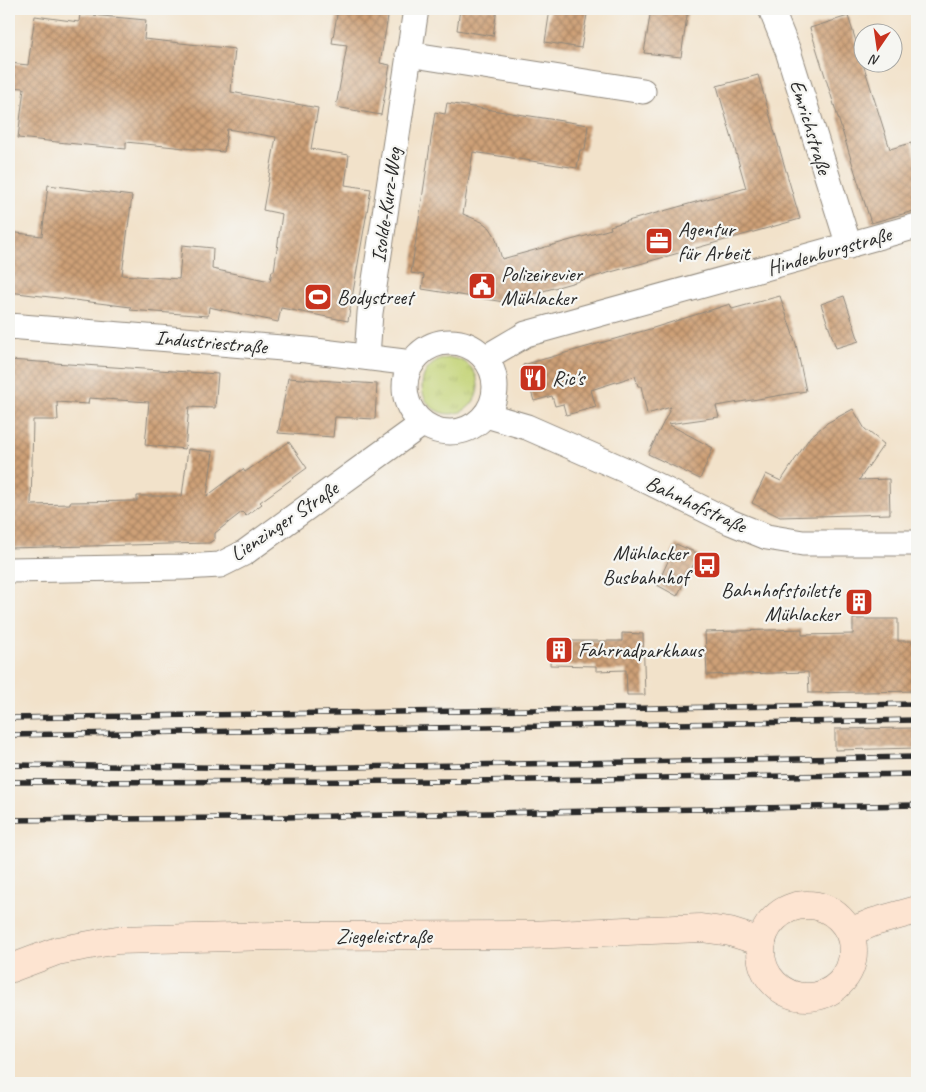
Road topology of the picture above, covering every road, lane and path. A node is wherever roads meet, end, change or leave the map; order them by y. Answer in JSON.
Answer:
{"nodes":[{"id":1,"x":416,"y":9,"type":"edge"},
{"id":2,"x":771,"y":9,"type":"edge"},
{"id":3,"x":408,"y":54,"type":"junction"},
{"id":4,"x":643,"y":91,"type":"dead end"},
{"id":5,"x":917,"y":226,"type":"edge"},
{"id":6,"x":849,"y":246,"type":"junction"},
{"id":7,"x":9,"y":326,"type":"edge"},
{"id":8,"x":367,"y":357,"type":"junction"},
{"id":9,"x":485,"y":358,"type":"junction"},
{"id":10,"x":412,"y":363,"type":"junction"},
{"id":11,"x":486,"y":415,"type":"junction"},
{"id":12,"x":422,"y":424,"type":"junction"},
{"id":13,"x":917,"y":543,"type":"edge"},
{"id":14,"x":9,"y":570,"type":"edge"},
{"id":15,"x":917,"y":910,"type":"edge"},
{"id":16,"x":850,"y":932,"type":"junction"},
{"id":17,"x":762,"y":942,"type":"junction"},
{"id":18,"x":9,"y":969,"type":"edge"}],
"edges":[{"from":1,"to":3,"type":"street","name":"Isolde-Kurz-Weg"},
{"from":2,"to":6,"type":"street","name":"Emrichstraße"},
{"from":3,"to":4,"type":"street"},
{"from":3,"to":8,"type":"street","name":"Isolde-Kurz-Weg"},
{"from":5,"to":6,"type":"street","name":"Hindenburgstraße"},
{"from":6,"to":9,"type":"street","name":"Hindenburgstraße"},
{"from":7,"to":8,"type":"street","name":"Industriestraße"},
{"from":8,"to":10,"type":"street","name":"Industriestraße"},
{"from":9,"to":10,"type":"street"},
{"from":9,"to":11,"type":"street"},
{"from":10,"to":12,"type":"street"},
{"from":11,"to":12,"type":"street"},
{"from":11,"to":13,"type":"street","name":"Bahnhofstraße"},
{"from":12,"to":14,"type":"street","name":"Lienzinger Straße"},
{"from":15,"to":16,"type":"street"},
{"from":16,"to":17,"type":"street"},
{"from":16,"to":17,"type":"street"},
{"from":17,"to":18,"type":"street","name":"Ziegeleistraße"}]}
